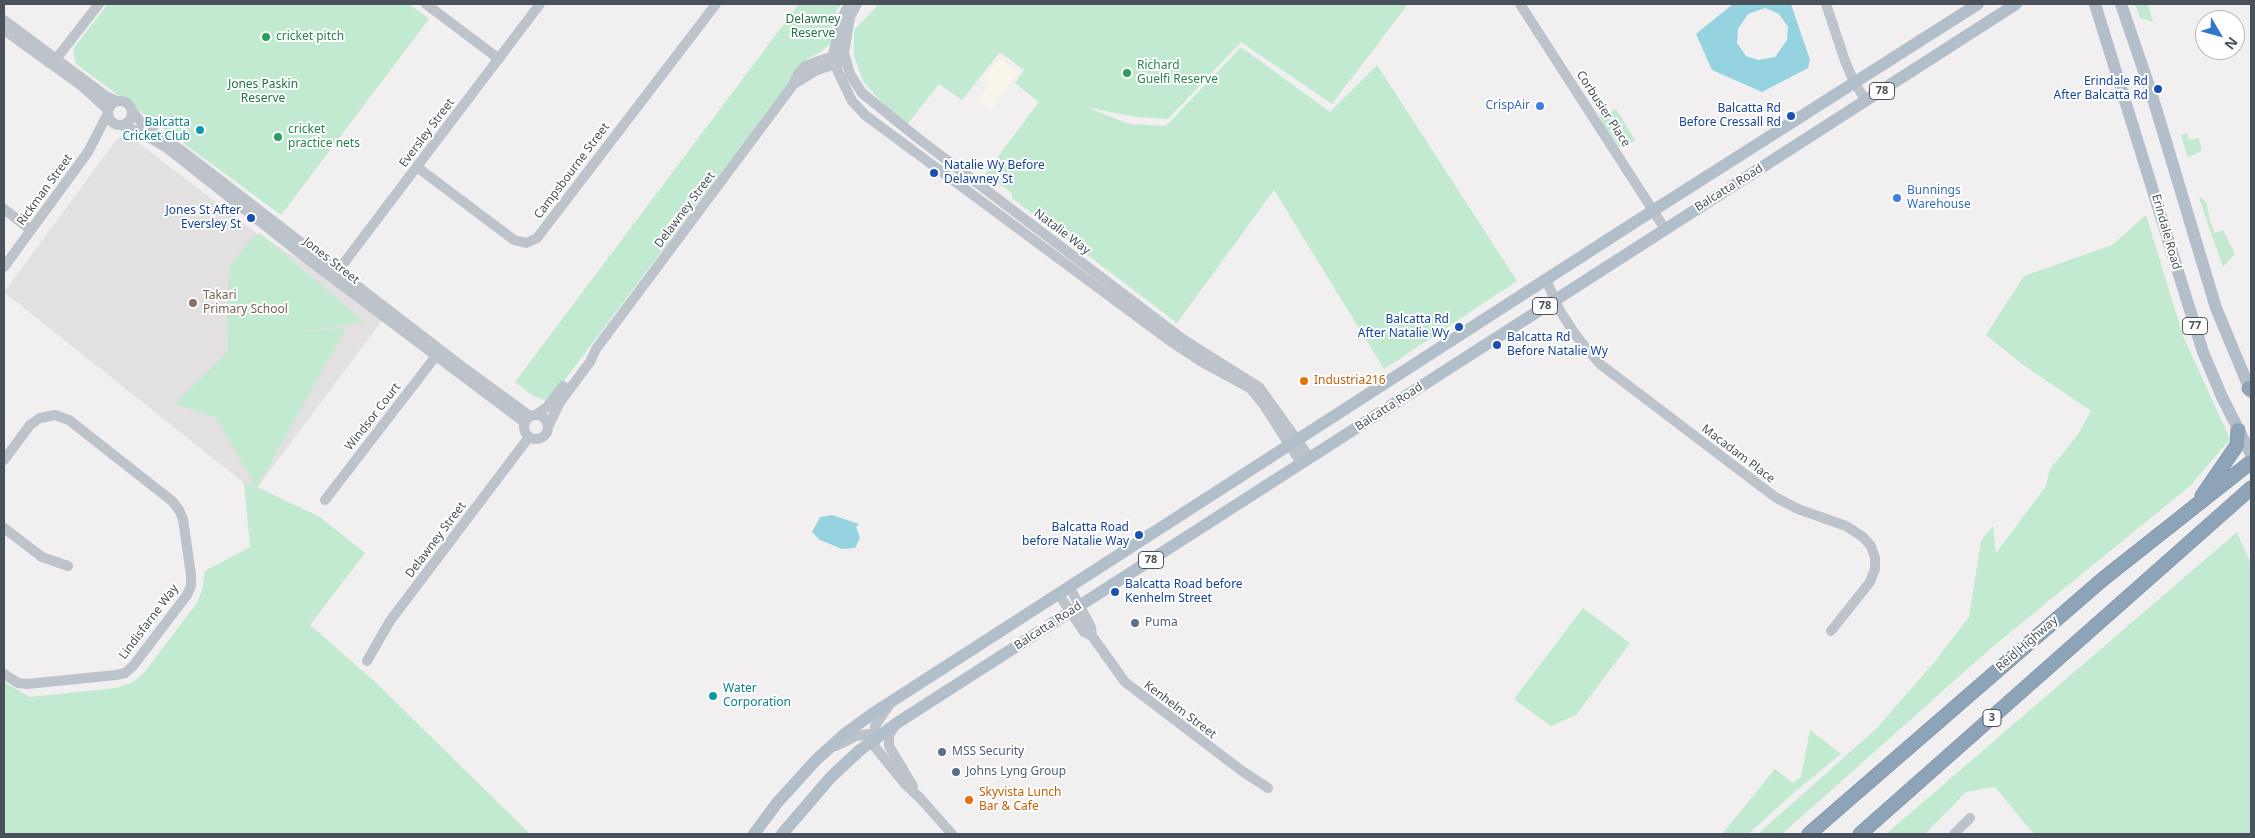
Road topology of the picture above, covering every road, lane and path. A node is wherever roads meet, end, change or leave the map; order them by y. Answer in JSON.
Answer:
{"nodes":[{"id":1,"x":99,"y":4,"type":"edge"},
{"id":2,"x":426,"y":4,"type":"edge"},
{"id":3,"x":540,"y":4,"type":"edge"},
{"id":4,"x":716,"y":4,"type":"edge"},
{"id":5,"x":849,"y":4,"type":"edge"},
{"id":6,"x":857,"y":4,"type":"edge"},
{"id":7,"x":1520,"y":4,"type":"edge"},
{"id":8,"x":1826,"y":4,"type":"edge"},
{"id":9,"x":1978,"y":4,"type":"edge"},
{"id":10,"x":2016,"y":4,"type":"edge"},
{"id":11,"x":2121,"y":4,"type":"edge"},
{"id":12,"x":2095,"y":6,"type":"edge"},
{"id":13,"x":4,"y":20,"type":"edge"},
{"id":14,"x":4,"y":30,"type":"edge"},
{"id":15,"x":845,"y":57,"type":"junction"},
{"id":16,"x":499,"y":59,"type":"junction"},
{"id":17,"x":834,"y":60,"type":"junction"},
{"id":18,"x":54,"y":62,"type":"junction"},
{"id":19,"x":1854,"y":82,"type":"junction"},
{"id":20,"x":117,"y":101,"type":"junction"},
{"id":21,"x":1866,"y":101,"type":"junction"},
{"id":22,"x":132,"y":111,"type":"junction"},
{"id":23,"x":108,"y":112,"type":"junction"},
{"id":24,"x":118,"y":125,"type":"junction"},
{"id":25,"x":88,"y":152,"type":"junction"},
{"id":26,"x":416,"y":167,"type":"junction"},
{"id":27,"x":4,"y":210,"type":"edge"},
{"id":28,"x":1653,"y":210,"type":"junction"},
{"id":29,"x":1664,"y":229,"type":"junction"},
{"id":30,"x":31,"y":230,"type":"junction"},
{"id":31,"x":4,"y":267,"type":"edge"},
{"id":32,"x":335,"y":275,"type":"junction"},
{"id":33,"x":1546,"y":280,"type":"junction"},
{"id":34,"x":1555,"y":300,"type":"junction"},
{"id":35,"x":596,"y":349,"type":"junction"},
{"id":36,"x":438,"y":353,"type":"junction"},
{"id":37,"x":2250,"y":390,"type":"edge"},
{"id":38,"x":530,"y":417,"type":"junction"},
{"id":39,"x":548,"y":427,"type":"junction"},
{"id":40,"x":2238,"y":430,"type":"junction"},
{"id":41,"x":529,"y":438,"type":"junction"},
{"id":42,"x":1293,"y":443,"type":"junction"},
{"id":43,"x":2251,"y":454,"type":"edge"},
{"id":44,"x":4,"y":460,"type":"edge"},
{"id":45,"x":1305,"y":461,"type":"junction"},
{"id":46,"x":2251,"y":462,"type":"edge"},
{"id":47,"x":2251,"y":488,"type":"edge"},
{"id":48,"x":325,"y":500,"type":"dead end"},
{"id":49,"x":2251,"y":500,"type":"edge"},
{"id":50,"x":2236,"y":502,"type":"junction"},
{"id":51,"x":2191,"y":510,"type":"junction"},
{"id":52,"x":4,"y":528,"type":"edge"},
{"id":53,"x":68,"y":566,"type":"dead end"},
{"id":54,"x":1069,"y":586,"type":"junction"},
{"id":55,"x":1058,"y":594,"type":"junction"},
{"id":56,"x":1075,"y":608,"type":"junction"},
{"id":57,"x":1831,"y":631,"type":"dead end"},
{"id":58,"x":367,"y":661,"type":"dead end"},
{"id":59,"x":4,"y":674,"type":"edge"},
{"id":60,"x":898,"y":696,"type":"junction"},
{"id":61,"x":897,"y":723,"type":"junction"},
{"id":62,"x":875,"y":740,"type":"junction"},
{"id":63,"x":889,"y":746,"type":"junction"},
{"id":64,"x":827,"y":750,"type":"junction"},
{"id":65,"x":1268,"y":788,"type":"dead end"},
{"id":66,"x":920,"y":798,"type":"junction"},
{"id":67,"x":1970,"y":818,"type":"dead end"},
{"id":68,"x":754,"y":834,"type":"edge"},
{"id":69,"x":782,"y":834,"type":"edge"},
{"id":70,"x":952,"y":834,"type":"edge"},
{"id":71,"x":1809,"y":834,"type":"edge"},
{"id":72,"x":1860,"y":834,"type":"edge"},
{"id":73,"x":1954,"y":834,"type":"edge"}],
"edges":[{"from":1,"to":18,"type":"street"},
{"from":2,"to":16,"type":"street"},
{"from":3,"to":16,"type":"street","name":"Eversley Street"},
{"from":4,"to":26,"type":"street","name":"Campsbourne Street"},
{"from":5,"to":17,"type":"street"},
{"from":6,"to":15,"type":"street"},
{"from":7,"to":28,"type":"street","name":"Corbusier Place"},
{"from":8,"to":19,"type":"street"},
{"from":9,"to":19,"type":"main road","name":"Balcatta Road","number":"78"},
{"from":10,"to":21,"type":"main road","name":"Balcatta Road","number":"78"},
{"from":11,"to":37,"type":"main road","name":"Erindale Road","number":"77"},
{"from":12,"to":40,"type":"main road","name":"Erindale Road","number":"77"},
{"from":13,"to":18,"type":"street"},
{"from":14,"to":18,"type":"street"},
{"from":15,"to":17,"type":"street","name":"Delawney Street"},
{"from":15,"to":42,"type":"street","name":"Natalie Way"},
{"from":16,"to":26,"type":"street","name":"Eversley Street"},
{"from":17,"to":35,"type":"street","name":"Delawney Street"},
{"from":17,"to":42,"type":"street","name":"Natalie Way"},
{"from":18,"to":20,"type":"street"},
{"from":18,"to":23,"type":"street"},
{"from":19,"to":21,"type":"street"},
{"from":19,"to":28,"type":"main road","name":"Balcatta Road","number":"78"},
{"from":20,"to":22,"type":"street"},
{"from":20,"to":23,"type":"street"},
{"from":21,"to":29,"type":"main road","name":"Balcatta Road","number":"78"},
{"from":22,"to":24,"type":"street"},
{"from":22,"to":32,"type":"street","name":"Jones Street"},
{"from":23,"to":24,"type":"street"},
{"from":23,"to":25,"type":"street","name":"Rickman Street"},
{"from":24,"to":25,"type":"street","name":"Rickman Street"},
{"from":24,"to":32,"type":"street","name":"Jones Street"},
{"from":25,"to":30,"type":"street","name":"Rickman Street"},
{"from":26,"to":32,"type":"street","name":"Eversley Street"},
{"from":27,"to":30,"type":"street"},
{"from":28,"to":29,"type":"street","name":"Corbusier Place"},
{"from":28,"to":33,"type":"main road","name":"Balcatta Road","number":"78"},
{"from":29,"to":34,"type":"main road","name":"Balcatta Road","number":"78"},
{"from":30,"to":31,"type":"street","name":"Rickman Street"},
{"from":32,"to":36,"type":"street","name":"Jones Street"},
{"from":33,"to":34,"type":"street","name":"Macadam Place"},
{"from":33,"to":42,"type":"main road","name":"Balcatta Road","number":"78"},
{"from":34,"to":45,"type":"main road","name":"Balcatta Road","number":"78"},
{"from":34,"to":57,"type":"street","name":"Macadam Place"},
{"from":35,"to":38,"type":"street","name":"Delawney Street"},
{"from":35,"to":39,"type":"street","name":"Delawney Street"},
{"from":36,"to":38,"type":"street","name":"Jones Street"},
{"from":36,"to":48,"type":"street","name":"Windsor Court"},
{"from":38,"to":39,"type":"street","name":"Jones Street"},
{"from":38,"to":41,"type":"street"},
{"from":39,"to":41,"type":"street"},
{"from":40,"to":43,"type":"main road","name":"Erindale Road","number":"77"},
{"from":40,"to":51,"type":"highway"},
{"from":41,"to":58,"type":"street","name":"Delawney Street"},
{"from":42,"to":45,"type":"street","name":"Natalie Way"},
{"from":42,"to":54,"type":"main road","name":"Balcatta Road","number":"78"},
{"from":44,"to":59,"type":"street","name":"Lindisfarne Way"},
{"from":45,"to":56,"type":"main road","name":"Balcatta Road","number":"78"},
{"from":46,"to":51,"type":"highway","name":"Reid Highway"},
{"from":47,"to":50,"type":"highway","number":"3"},
{"from":49,"to":50,"type":"highway"},
{"from":50,"to":72,"type":"highway","number":"3"},
{"from":51,"to":71,"type":"highway","name":"Reid Highway"},
{"from":52,"to":53,"type":"street"},
{"from":54,"to":55,"type":"main road","name":"Balcatta Road","number":"78"},
{"from":54,"to":56,"type":"street","name":"Kenhelm Street"},
{"from":55,"to":56,"type":"street","name":"Kenhelm Street"},
{"from":55,"to":60,"type":"main road","name":"Balcatta Road","number":"78"},
{"from":56,"to":61,"type":"main road","name":"Balcatta Road","number":"78"},
{"from":56,"to":65,"type":"street","name":"Kenhelm Street"},
{"from":60,"to":62,"type":"street"},
{"from":60,"to":64,"type":"main road","name":"Balcatta Road","number":"78"},
{"from":61,"to":62,"type":"main road","name":"Balcatta Road","number":"78"},
{"from":61,"to":63,"type":"street"},
{"from":62,"to":63,"type":"street"},
{"from":62,"to":64,"type":"street"},
{"from":62,"to":66,"type":"street"},
{"from":62,"to":69,"type":"main road","name":"Balcatta Road","number":"78"},
{"from":63,"to":66,"type":"street"},
{"from":64,"to":68,"type":"main road","name":"Balcatta Road","number":"78"},
{"from":66,"to":70,"type":"street"},
{"from":67,"to":73,"type":"street"}]}
